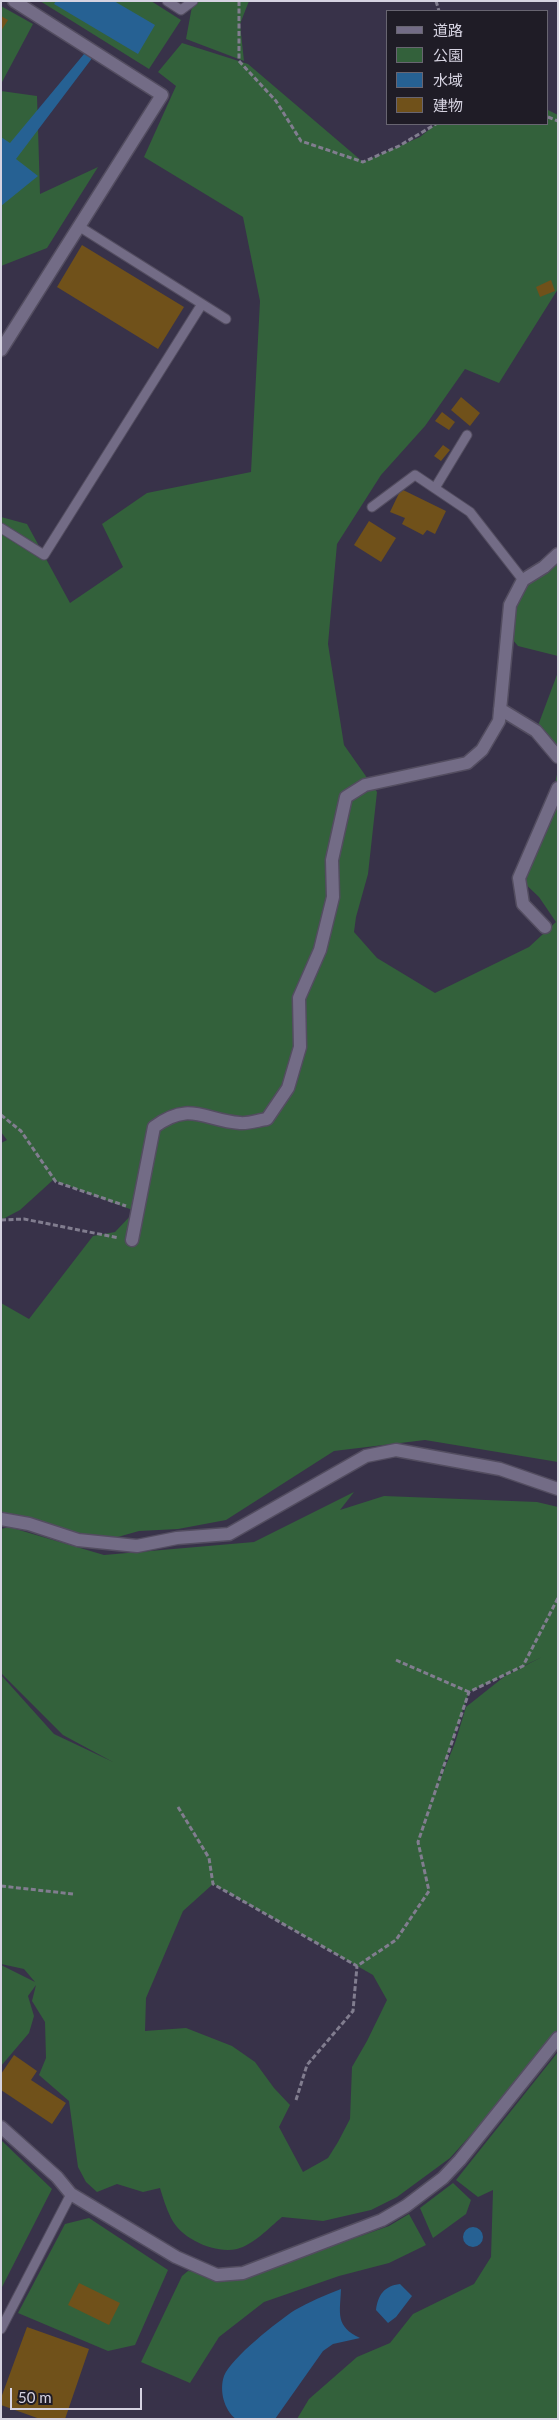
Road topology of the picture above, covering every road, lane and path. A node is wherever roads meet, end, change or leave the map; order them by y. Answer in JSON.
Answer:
{"nodes":[{"id":1,"x":14,"y":1,"type":"edge"},
{"id":2,"x":167,"y":1,"type":"edge"},
{"id":3,"x":193,"y":1,"type":"edge"},
{"id":4,"x":239,"y":1,"type":"edge"},
{"id":5,"x":434,"y":125,"type":"edge"},
{"id":6,"x":80,"y":227,"type":"junction"},
{"id":7,"x":202,"y":304,"type":"junction"},
{"id":8,"x":226,"y":319,"type":"dead end"},
{"id":9,"x":1,"y":350,"type":"edge"},
{"id":10,"x":466,"y":435,"type":"dead end"},
{"id":11,"x":434,"y":488,"type":"junction"},
{"id":12,"x":372,"y":507,"type":"dead end"},
{"id":13,"x":1,"y":528,"type":"edge"},
{"id":14,"x":558,"y":554,"type":"edge"},
{"id":15,"x":522,"y":580,"type":"junction"},
{"id":16,"x":500,"y":709,"type":"junction"},
{"id":17,"x":558,"y":757,"type":"edge"},
{"id":18,"x":558,"y":788,"type":"edge"},
{"id":19,"x":545,"y":928,"type":"dead end"},
{"id":20,"x":1,"y":1114,"type":"edge"},
{"id":21,"x":138,"y":1212,"type":"junction"},
{"id":22,"x":1,"y":1220,"type":"edge"},
{"id":23,"x":132,"y":1240,"type":"joint"},
{"id":24,"x":558,"y":1489,"type":"edge"},
{"id":25,"x":1,"y":1519,"type":"edge"},
{"id":26,"x":558,"y":1598,"type":"edge"},
{"id":27,"x":396,"y":1660,"type":"dead end"},
{"id":28,"x":469,"y":1692,"type":"junction"},
{"id":29,"x":178,"y":1807,"type":"dead end"},
{"id":30,"x":1,"y":1886,"type":"edge"},
{"id":31,"x":73,"y":1894,"type":"dead end"},
{"id":32,"x":357,"y":1966,"type":"junction"},
{"id":33,"x":558,"y":2038,"type":"edge"},
{"id":34,"x":296,"y":2100,"type":"dead end"},
{"id":35,"x":1,"y":2127,"type":"edge"},
{"id":36,"x":71,"y":2194,"type":"junction"},
{"id":37,"x":1,"y":2329,"type":"edge"}],
"edges":[{"from":1,"to":6,"type":"street"},
{"from":2,"to":3,"type":"lane"},
{"from":4,"to":5,"type":"path"},
{"from":6,"to":7,"type":"lane"},
{"from":6,"to":9,"type":"street"},
{"from":7,"to":8,"type":"lane"},
{"from":7,"to":13,"type":"lane"},
{"from":10,"to":11,"type":"lane"},
{"from":11,"to":12,"type":"lane"},
{"from":11,"to":15,"type":"lane"},
{"from":14,"to":15,"type":"street"},
{"from":15,"to":16,"type":"street"},
{"from":16,"to":17,"type":"street"},
{"from":16,"to":21,"type":"street"},
{"from":18,"to":19,"type":"street"},
{"from":20,"to":21,"type":"path"},
{"from":21,"to":23,"type":"street"},
{"from":22,"to":23,"type":"path"},
{"from":24,"to":25,"type":"street"},
{"from":26,"to":28,"type":"path"},
{"from":27,"to":28,"type":"path"},
{"from":28,"to":32,"type":"path"},
{"from":29,"to":32,"type":"path"},
{"from":30,"to":31,"type":"path"},
{"from":32,"to":34,"type":"path"},
{"from":33,"to":36,"type":"street"},
{"from":35,"to":36,"type":"street"},
{"from":36,"to":37,"type":"lane"}]}
